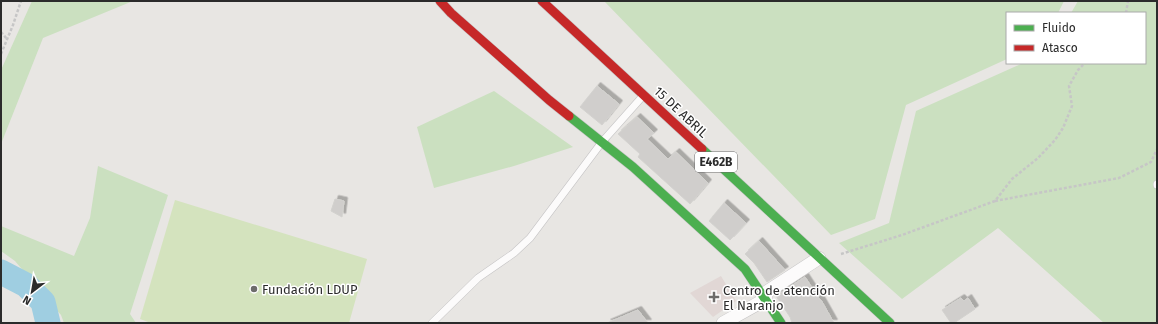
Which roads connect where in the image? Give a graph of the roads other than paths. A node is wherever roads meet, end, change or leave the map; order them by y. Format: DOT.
graph roads {
  1 [pos="440,1"];
  2 [pos="542,1"];
  3 [pos="644,95"];
  4 [pos="602,142"];
  5 [pos="819,258"];
  6 [pos="764,297"];
  7 [pos="432,322"];
  8 [pos="723,323"];
  9 [pos="781,323"];
  10 [pos="890,323"];
  1 -- 4 [label="main road"];
  2 -- 3 [label="main road, 15 DE ABRIL / E462B"];
  3 -- 4 [label="lane"];
  3 -- 5 [label="main road, 15 DE ABRIL / E462B"];
  4 -- 6 [label="main road"];
  4 -- 7 [label="lane"];
  5 -- 6 [label="street"];
  5 -- 10 [label="main road, 15 DE ABRIL / E462B"];
  6 -- 8 [label="street"];
  6 -- 9 [label="main road"];
}
